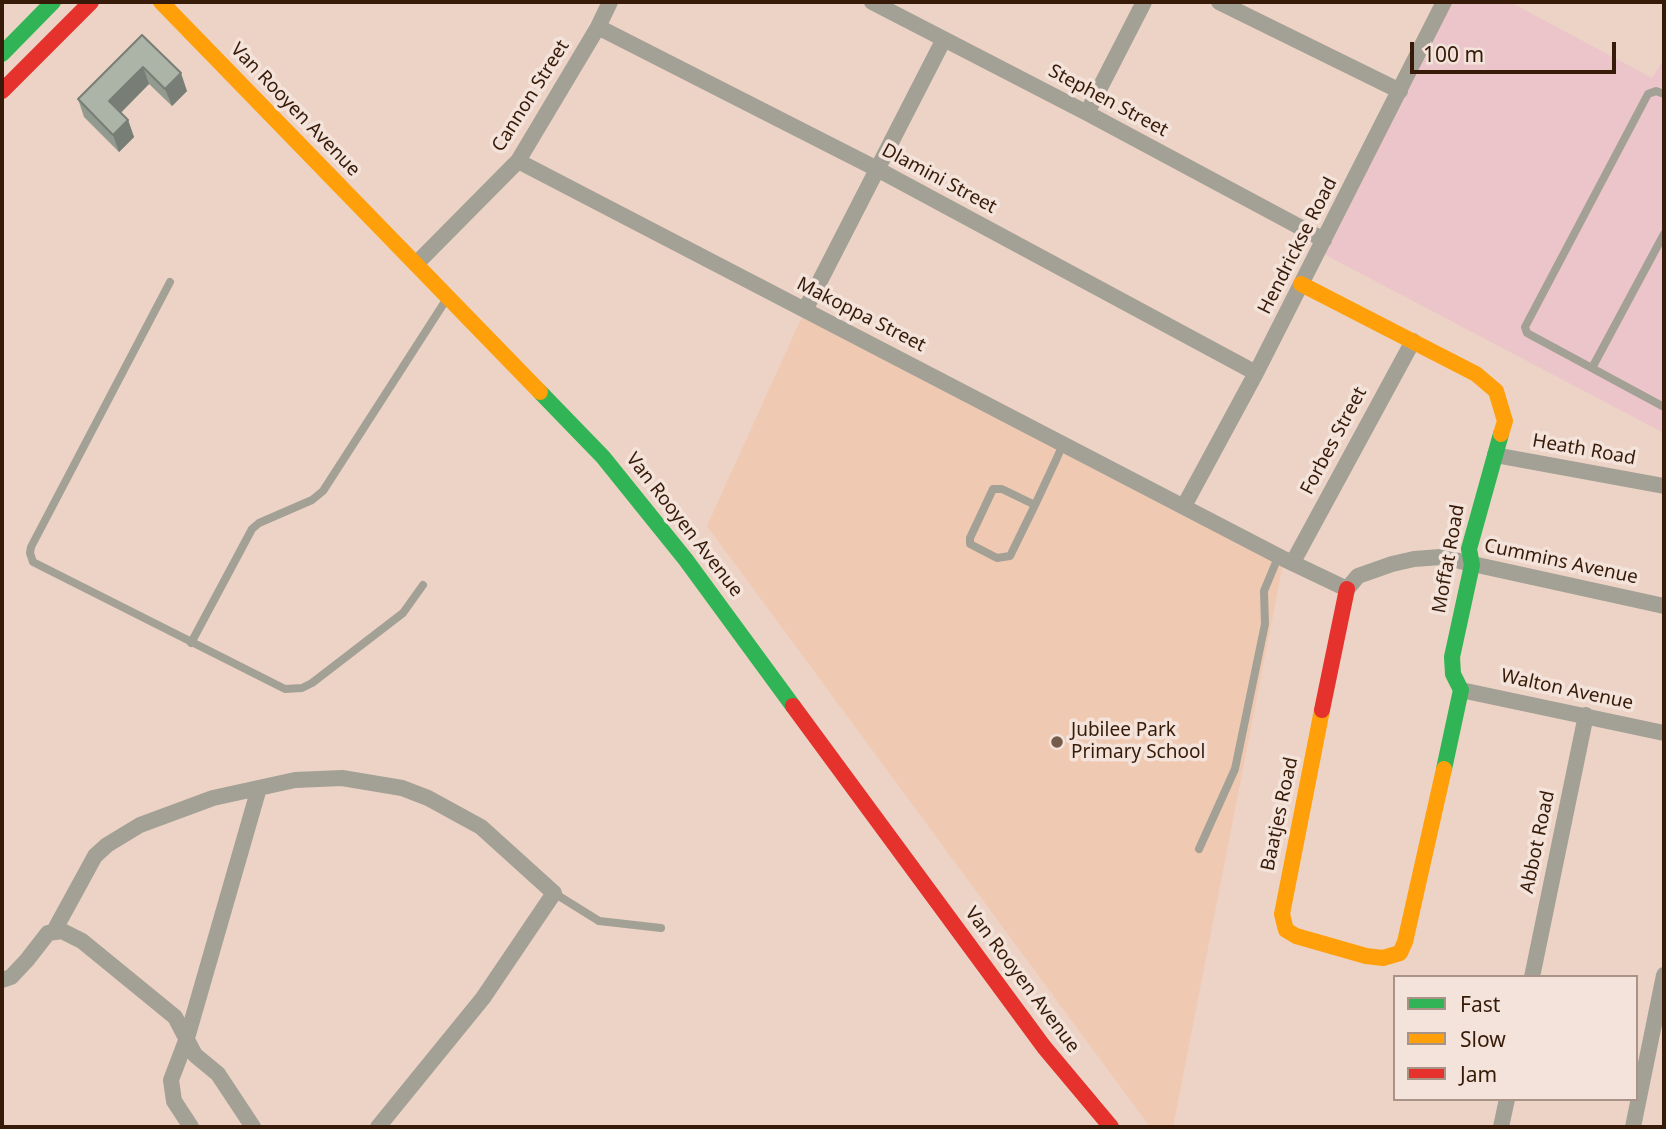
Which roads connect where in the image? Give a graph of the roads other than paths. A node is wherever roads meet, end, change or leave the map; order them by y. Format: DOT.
graph roads {
  1 [pos="51,2"];
  2 [pos="91,2"];
  3 [pos="161,2"];
  4 [pos="610,2"];
  5 [pos="872,2"];
  6 [pos="1144,2"];
  7 [pos="1219,2"];
  8 [pos="1444,2"];
  9 [pos="598,27"];
  10 [pos="944,39"];
  11 [pos="2,54"];
  12 [pos="1400,91"];
  13 [pos="2,92"];
  14 [pos="1664,94"];
  15 [pos="1087,113"];
  16 [pos="518,161"];
  17 [pos="877,170"];
  18 [pos="1664,234"];
  19 [pos="1324,240"];
  20 [pos="416,264"];
  21 [pos="170,282"];
  22 [pos="1301,284"];
  23 [pos="448,297"];
  24 [pos="805,310"];
  25 [pos="1413,341"];
  26 [pos="1592,368"];
  27 [pos="1256,373"];
  28 [pos="1664,407"];
  29 [pos="1063,444"];
  30 [pos="1495,455"];
  31 [pos="1664,486"];
  32 [pos="1035,505"];
  33 [pos="1184,506"];
  34 [pos="1286,559"];
  35 [pos="1472,565"];
  36 [pos="423,585"];
  37 [pos="1347,589"];
  38 [pos="1664,606"];
  39 [pos="191,643"];
  40 [pos="1461,690"];
  41 [pos="1586,715"];
  42 [pos="1664,733"];
  43 [pos="258,788"];
  44 [pos="1199,849"];
  45 [pos="554,893"];
  46 [pos="661,928"];
  47 [pos="54,931"];
  48 [pos="1400,953"];
  49 [pos="1532,975"];
  50 [pos="1664,975"];
  51 [pos="2,980"];
  52 [pos="187,1038"];
  53 [pos="1507,1101"];
  54 [pos="191,1127"];
  55 [pos="253,1127"];
  56 [pos="378,1127"];
  57 [pos="1111,1127"];
  58 [pos="1501,1127"];
  59 [pos="1633,1127"];
  1 -- 11 [label="street"];
  2 -- 13 [label="street"];
  3 -- 20 [label="street, Van Rooyen Avenue"];
  4 -- 9 [label="street, Cannon Street"];
  5 -- 10 [label="street, Stephen Street"];
  6 -- 15 [label="street"];
  7 -- 12 [label="street"];
  8 -- 12 [label="street, Hendrickse Road"];
  9 -- 16 [label="street, Cannon Street"];
  9 -- 17 [label="street, Dlamini Street"];
  10 -- 15 [label="street, Stephen Street"];
  10 -- 17 [label="street"];
  12 -- 19 [label="street, Hendrickse Road"];
  14 -- 26 [label="lane"];
  15 -- 19 [label="street, Stephen Street"];
  16 -- 20 [label="street, Cannon Street"];
  16 -- 24 [label="street, Makoppa Street"];
  17 -- 24 [label="street"];
  17 -- 27 [label="street, Dlamini Street"];
  18 -- 26 [label="lane"];
  19 -- 22 [label="street, Hendrickse Road"];
  20 -- 23 [label="street, Van Rooyen Avenue"];
  21 -- 39 [label="lane"];
  22 -- 25 [label="street, Moffat Road"];
  22 -- 27 [label="street, Hendrickse Road"];
  23 -- 39 [label="lane"];
  23 -- 57 [label="street, Van Rooyen Avenue"];
  24 -- 29 [label="street, Makoppa Street"];
  25 -- 30 [label="street, Moffat Road"];
  25 -- 34 [label="street, Forbes Street"];
  26 -- 28 [label="lane"];
  27 -- 33 [label="street, Hendrickse Road"];
  29 -- 32 [label="lane"];
  29 -- 33 [label="street, Makoppa Street"];
  30 -- 31 [label="street, Heath Road"];
  30 -- 35 [label="street, Moffat Road"];
  32 -- 32 [label="lane"];
  33 -- 34 [label="street"];
  34 -- 37 [label="street"];
  34 -- 44 [label="lane"];
  35 -- 37 [label="street, Cummins Avenue"];
  35 -- 38 [label="street, Cummins Avenue"];
  35 -- 40 [label="street, Moffat Road"];
  36 -- 39 [label="lane"];
  37 -- 48 [label="street, Baatjes Road"];
  40 -- 41 [label="street, Walton Avenue"];
  40 -- 48 [label="street, Moffat Road"];
  41 -- 42 [label="street, Walton Avenue"];
  41 -- 49 [label="street, Abbot Road"];
  43 -- 45 [label="street"];
  43 -- 47 [label="street"];
  43 -- 52 [label="street"];
  45 -- 46 [label="lane"];
  45 -- 56 [label="street"];
  47 -- 51 [label="street"];
  47 -- 52 [label="street"];
  50 -- 59 [label="street"];
  52 -- 54 [label="street"];
  52 -- 55 [label="street"];
  53 -- 58 [label="street"];
}
